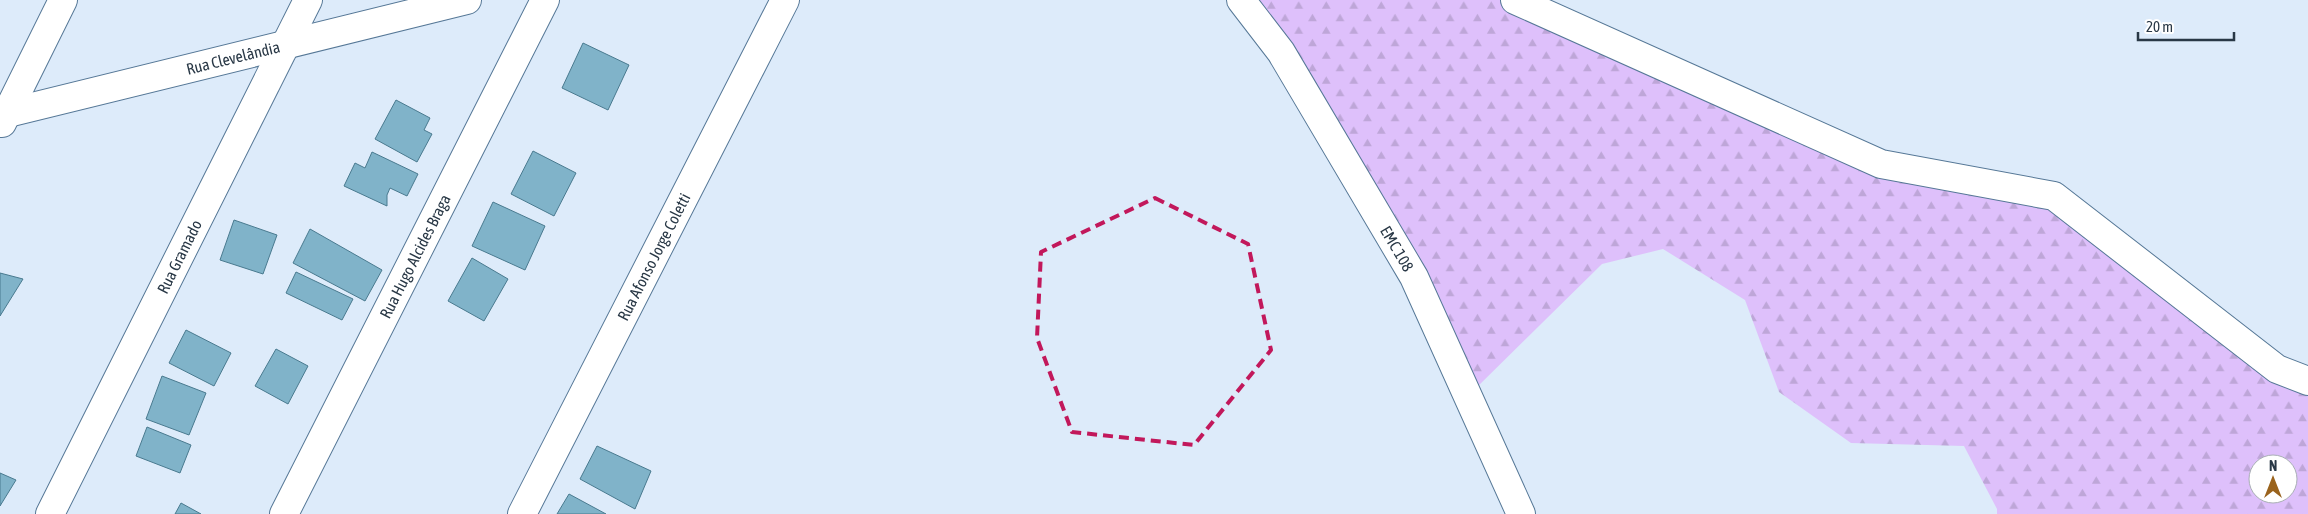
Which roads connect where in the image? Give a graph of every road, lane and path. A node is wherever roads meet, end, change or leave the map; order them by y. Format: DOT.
graph roads {
  1 [pos="63,0"];
  2 [pos="308,0"];
  3 [pos="466,0"];
  4 [pos="545,0"];
  5 [pos="784,0"];
  6 [pos="1241,0"];
  7 [pos="1515,0"];
  8 [pos="286,44"];
  9 [pos="2,118"];
  10 [pos="2308,381"];
  11 [pos="50,514"];
  12 [pos="284,514"];
  13 [pos="522,514"];
  14 [pos="1521,514"];
  1 -- 9 [label="street"];
  2 -- 8 [label="street, Rua Gramado"];
  3 -- 8 [label="street, Rua Clevelândia"];
  4 -- 12 [label="street, Rua Hugo Alcides Braga"];
  5 -- 13 [label="street, Rua Afonso Jorge Coletti"];
  6 -- 14 [label="street, EMC 108"];
  7 -- 10 [label="street"];
  8 -- 9 [label="street, Rua Clevelândia"];
  8 -- 11 [label="street, Rua Gramado"];
}
